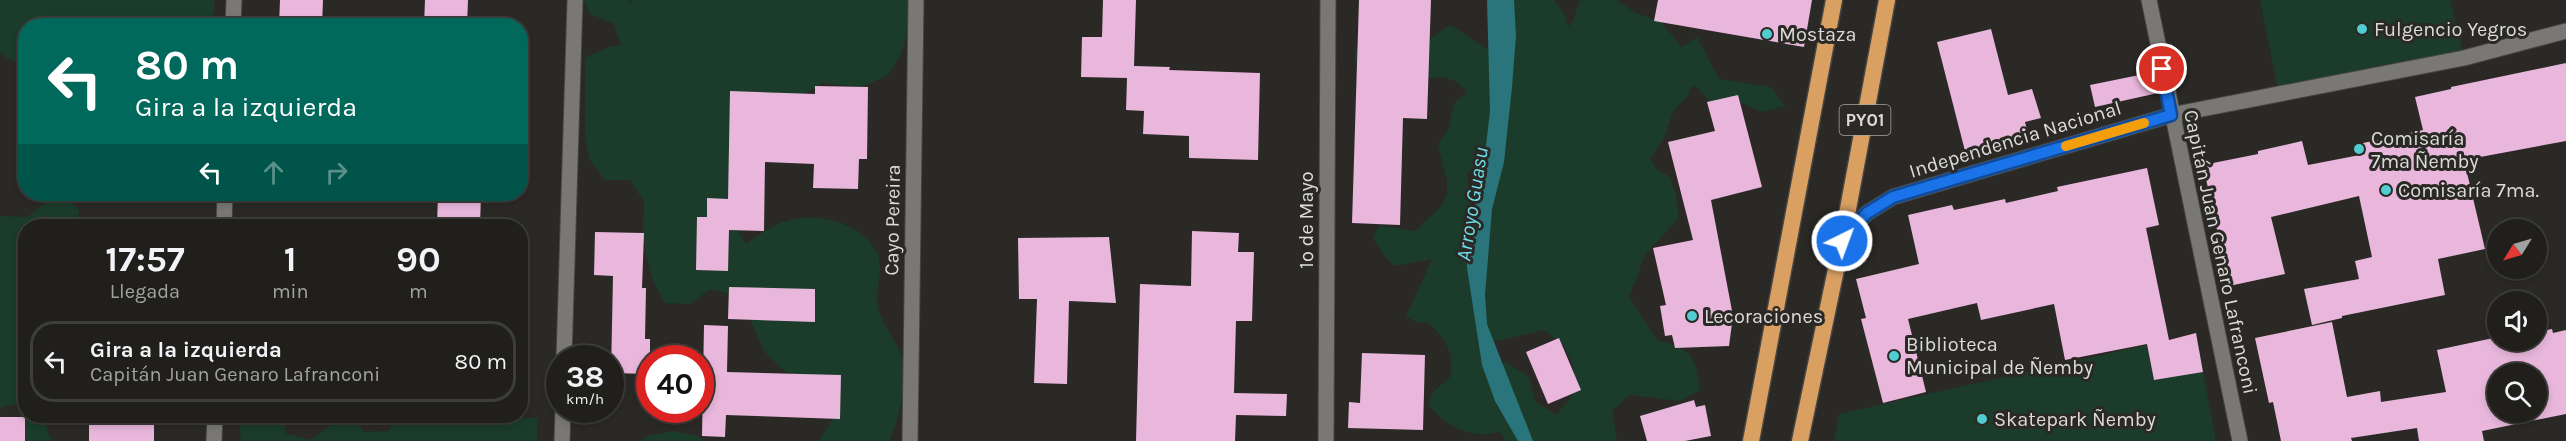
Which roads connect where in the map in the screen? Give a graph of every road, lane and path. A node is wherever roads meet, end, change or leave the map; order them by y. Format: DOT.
graph roads {
  1 [pos="234,0"];
  2 [pos="574,0"];
  3 [pos="916,0"];
  4 [pos="1328,0"];
  5 [pos="1834,0"];
  6 [pos="1887,0"];
  7 [pos="2148,0"];
  8 [pos="233,18"];
  9 [pos="2566,31"];
  10 [pos="2171,115"];
  11 [pos="225,201"];
  12 [pos="224,219"];
  13 [pos="1842,241"];
  14 [pos="564,345"];
  15 [pos="215,423"];
  16 [pos="563,423"];
  17 [pos="214,441"];
  18 [pos="562,441"];
  19 [pos="910,441"];
  20 [pos="1326,441"];
  21 [pos="1751,441"];
  22 [pos="1800,441"];
  23 [pos="2240,441"];
  1 -- 8 [label="street"];
  2 -- 14 [label="street"];
  3 -- 19 [label="street, Cayo Pereira"];
  4 -- 20 [label="street, 1º de Mayo"];
  5 -- 21 [label="highway, PY01"];
  6 -- 13 [label="highway, PY01"];
  7 -- 10 [label="street, Capitán Juan Genaro Lafranconi"];
  9 -- 10 [label="street, Independencia Nacional"];
  10 -- 13 [label="street, Independencia Nacional"];
  10 -- 23 [label="street, Capitán Juan Genaro Lafranconi"];
  11 -- 12 [label="street"];
  13 -- 22 [label="highway, PY01"];
  15 -- 17 [label="street"];
  16 -- 18 [label="street"];
}
